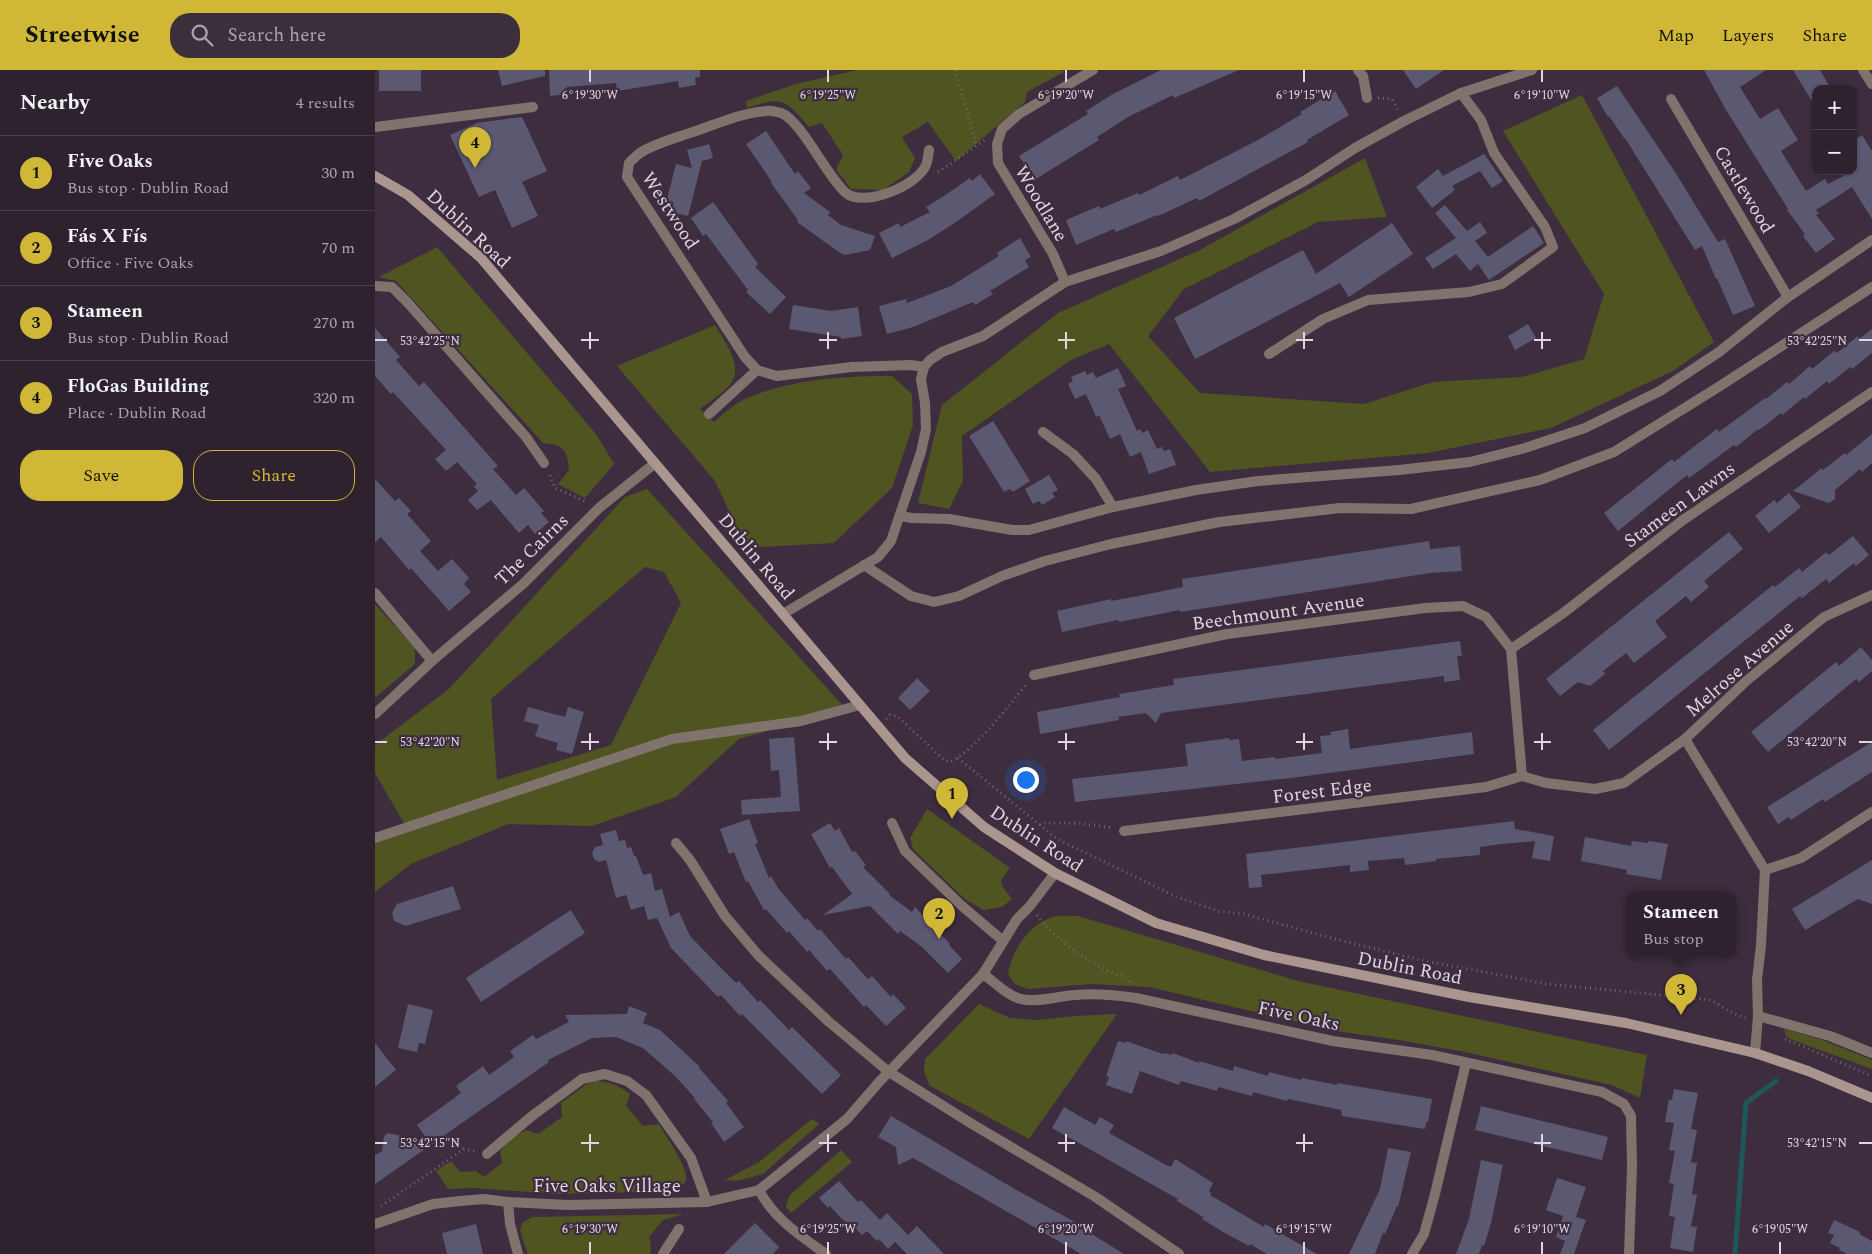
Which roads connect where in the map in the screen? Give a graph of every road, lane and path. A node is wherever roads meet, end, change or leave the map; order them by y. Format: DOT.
graph roads {
  1 [pos="955,70"];
  2 [pos="1093,70"];
  3 [pos="1358,70"];
  4 [pos="1532,70"];
  5 [pos="1863,70"];
  6 [pos="1872,84"];
  7 [pos="1461,93"];
  8 [pos="1367,98"];
  9 [pos="1671,99"];
  10 [pos="533,107"];
  11 [pos="1404,121"];
  12 [pos="375,127"];
  13 [pos="1002,129"];
  14 [pos="977,146"];
  15 [pos="929,150"];
  16 [pos="927,166"];
  17 [pos="375,176"];
  18 [pos="1872,240"];
  19 [pos="1065,282"];
  20 [pos="375,286"];
  21 [pos="1872,287"];
  22 [pos="1788,297"];
  23 [pos="1269,354"];
  24 [pos="924,367"];
  25 [pos="757,370"];
  26 [pos="1872,392"];
  27 [pos="709,414"];
  28 [pos="1043,432"];
  29 [pos="544,463"];
  30 [pos="655,464"];
  31 [pos="1113,507"];
  32 [pos="599,508"];
  33 [pos="901,516"];
  34 [pos="864,565"];
  35 [pos="375,593"];
  36 [pos="1872,595"];
  37 [pos="783,614"];
  38 [pos="1511,649"];
  39 [pos="433,661"];
  40 [pos="1035,675"];
  41 [pos="860,705"];
  42 [pos="375,714"];
  43 [pos="879,726"];
  44 [pos="1685,739"];
  45 [pos="958,758"];
  46 [pos="1522,776"];
  47 [pos="1872,812"];
  48 [pos="892,824"];
  49 [pos="1040,825"];
  50 [pos="1124,831"];
  51 [pos="375,838"];
  52 [pos="675,843"];
  53 [pos="1765,870"];
  54 [pos="1055,873"];
  55 [pos="1030,906"];
  56 [pos="1002,940"];
  57 [pos="983,974"];
  58 [pos="1136,998"];
  59 [pos="1758,1019"];
  60 [pos="1784,1039"];
  61 [pos="1755,1053"];
  62 [pos="1872,1053"];
  63 [pos="1466,1063"];
  64 [pos="889,1072"];
  65 [pos="1872,1076"];
  66 [pos="1872,1098"];
  67 [pos="487,1154"];
  68 [pos="759,1190"];
  69 [pos="508,1202"];
  70 [pos="707,1202"];
  71 [pos="378,1212"];
  72 [pos="375,1224"];
  73 [pos="679,1229"];
  74 [pos="518,1254"];
  75 [pos="663,1254"];
  76 [pos="826,1254"];
  77 [pos="1179,1254"];
  78 [pos="1412,1254"];
  79 [pos="1629,1254"];
  1 -- 14 [label="path"];
  2 -- 13 [label="street"];
  3 -- 8 [label="street"];
  4 -- 7 [label="street"];
  5 -- 6 [label="street"];
  7 -- 11 [label="street"];
  7 -- 23 [label="street"];
  8 -- 11 [label="path"];
  9 -- 22 [label="street, Castlewood"];
  10 -- 12 [label="street"];
  11 -- 19 [label="street"];
  13 -- 14 [label="path"];
  13 -- 19 [label="street, Woodlane"];
  14 -- 16 [label="path"];
  15 -- 16 [label="street"];
  16 -- 25 [label="street, Westwood"];
  17 -- 30 [label="main road, Dublin Road"];
  18 -- 22 [label="street"];
  19 -- 24 [label="street"];
  20 -- 29 [label="street"];
  21 -- 34 [label="street"];
  22 -- 31 [label="street"];
  24 -- 25 [label="street"];
  24 -- 33 [label="street"];
  25 -- 27 [label="street"];
  26 -- 38 [label="street, Stameen Lawns"];
  28 -- 31 [label="street"];
  29 -- 32 [label="path"];
  30 -- 32 [label="street, The Cairns"];
  30 -- 37 [label="main road, Dublin Road"];
  31 -- 33 [label="street"];
  32 -- 39 [label="street, The Cairns"];
  33 -- 34 [label="street"];
  34 -- 37 [label="street"];
  35 -- 39 [label="street"];
  36 -- 44 [label="street, Melrose Avenue"];
  37 -- 41 [label="main road, Dublin Road"];
  38 -- 40 [label="street, Beechmount Avenue"];
  38 -- 46 [label="street"];
  39 -- 42 [label="street, The Cairns"];
  40 -- 45 [label="path"];
  41 -- 43 [label="main road, Dublin Road"];
  41 -- 51 [label="street"];
  43 -- 45 [label="path"];
  43 -- 54 [label="main road, Dublin Road"];
  44 -- 46 [label="street"];
  44 -- 53 [label="street, Melrose Avenue"];
  45 -- 49 [label="path"];
  46 -- 50 [label="street, Forest Edge"];
  47 -- 53 [label="street"];
  48 -- 56 [label="street"];
  49 -- 50 [label="path"];
  49 -- 59 [label="path"];
  52 -- 64 [label="street"];
  53 -- 59 [label="street"];
  54 -- 55 [label="street"];
  54 -- 61 [label="main road, Dublin Road"];
  55 -- 56 [label="street"];
  55 -- 58 [label="path"];
  56 -- 57 [label="street"];
  57 -- 58 [label="street, Five Oaks"];
  57 -- 64 [label="street"];
  58 -- 63 [label="street, Five Oaks"];
  59 -- 61 [label="street"];
  59 -- 62 [label="street"];
  60 -- 65 [label="path"];
  61 -- 66 [label="main road, Dublin Road"];
  63 -- 78 [label="street"];
  63 -- 79 [label="street, Five Oaks"];
  64 -- 68 [label="street"];
  64 -- 77 [label="street"];
  67 -- 70 [label="street, Five Oaks Village"];
  67 -- 71 [label="path"];
  68 -- 70 [label="street, Five Oaks Village"];
  68 -- 76 [label="street"];
  69 -- 70 [label="street, Five Oaks Village"];
  69 -- 72 [label="street, Five Oaks Village"];
  69 -- 74 [label="street, Five Oaks Village"];
  73 -- 75 [label="street"];
}
